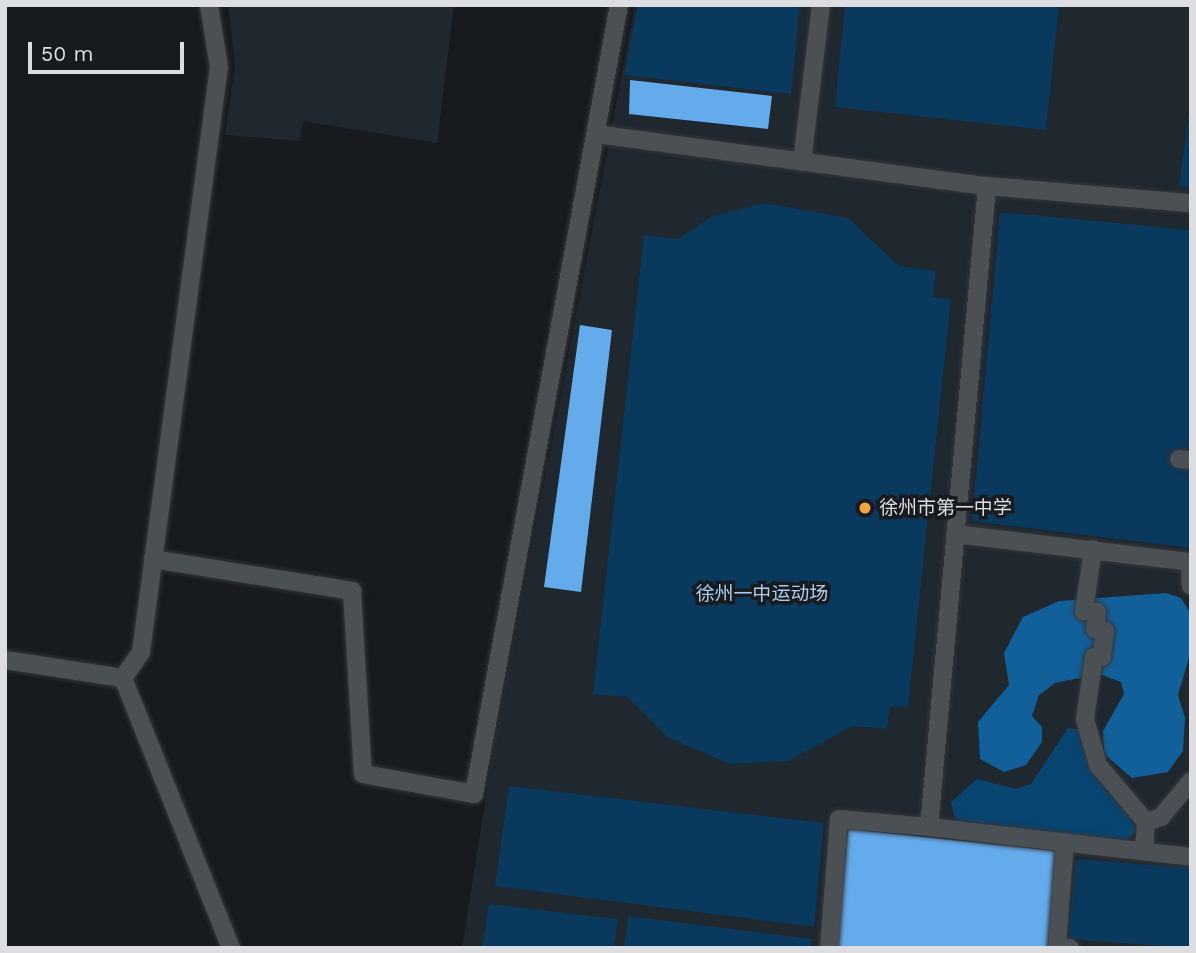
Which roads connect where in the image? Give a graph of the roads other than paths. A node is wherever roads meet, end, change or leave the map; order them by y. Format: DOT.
graph roads {
  1 [pos="209,5"];
  2 [pos="620,5"];
  3 [pos="821,5"];
  4 [pos="596,134"];
  5 [pos="802,162"];
  6 [pos="987,186"];
  7 [pos="1191,203"];
  8 [pos="955,534"];
  9 [pos="1093,549"];
  10 [pos="153,559"];
  11 [pos="1190,562"];
  12 [pos="1191,586"];
  13 [pos="5,660"];
  14 [pos="123,678"];
  15 [pos="1191,781"];
  16 [pos="1146,822"];
  17 [pos="929,827"];
  18 [pos="1065,842"];
  19 [pos="1144,850"];
  20 [pos="1191,857"];
  21 [pos="231,948"];
  22 [pos="829,948"];
  23 [pos="1070,948"];
  1 -- 10 [label="street"];
  2 -- 4 [label="street"];
  3 -- 5 [label="street"];
  4 -- 5 [label="street"];
  4 -- 10 [label="street"];
  5 -- 6 [label="street"];
  6 -- 7 [label="street"];
  6 -- 8 [label="street"];
  8 -- 9 [label="street"];
  8 -- 17 [label="street"];
  9 -- 11 [label="street"];
  9 -- 16 [label="street"];
  10 -- 14 [label="street"];
  11 -- 12 [label="street"];
  13 -- 14 [label="street"];
  14 -- 21 [label="street"];
  15 -- 16 [label="street"];
  16 -- 19 [label="street"];
  17 -- 18 [label="street"];
  17 -- 22 [label="street"];
  18 -- 19 [label="street"];
  18 -- 23 [label="street"];
  19 -- 20 [label="street"];
}
